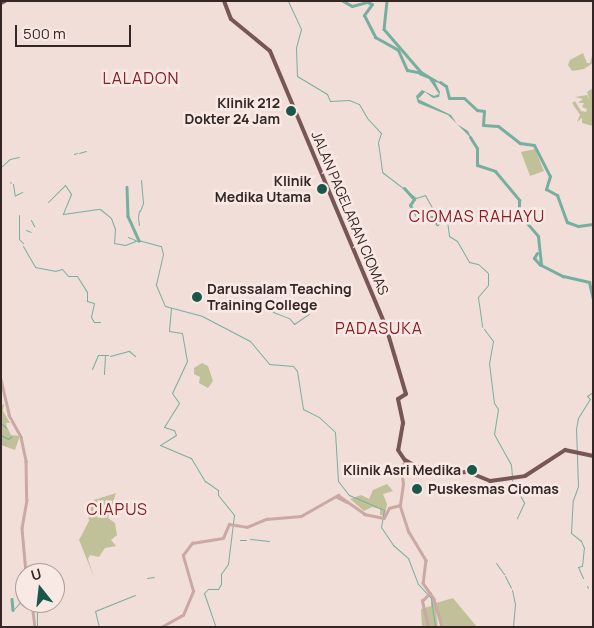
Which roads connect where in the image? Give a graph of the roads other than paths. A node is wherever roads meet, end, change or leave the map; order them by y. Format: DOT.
graph roads {
  1 [pos="4,1"];
  2 [pos="224,1"];
  3 [pos="1,3"];
  4 [pos="1,379"];
  5 [pos="593,456"];
  6 [pos="405,462"];
  7 [pos="400,505"];
  8 [pos="25,563"];
  9 [pos="430,593"];
  10 [pos="33,613"];
  11 [pos="35,627"];
  12 [pos="161,627"];
  13 [pos="428,627"];
  14 [pos="442,627"];
  1 -- 3 [label="main road"];
  2 -- 6 [label="main road, JALAN PAGELARAN CIOMAS"];
  4 -- 8 [label="street"];
  5 -- 6 [label="main road"];
  6 -- 7 [label="street"];
  7 -- 9 [label="street"];
  7 -- 12 [label="street"];
  9 -- 13 [label="street"];
  9 -- 14 [label="street"];
  10 -- 11 [label="street"];
}
